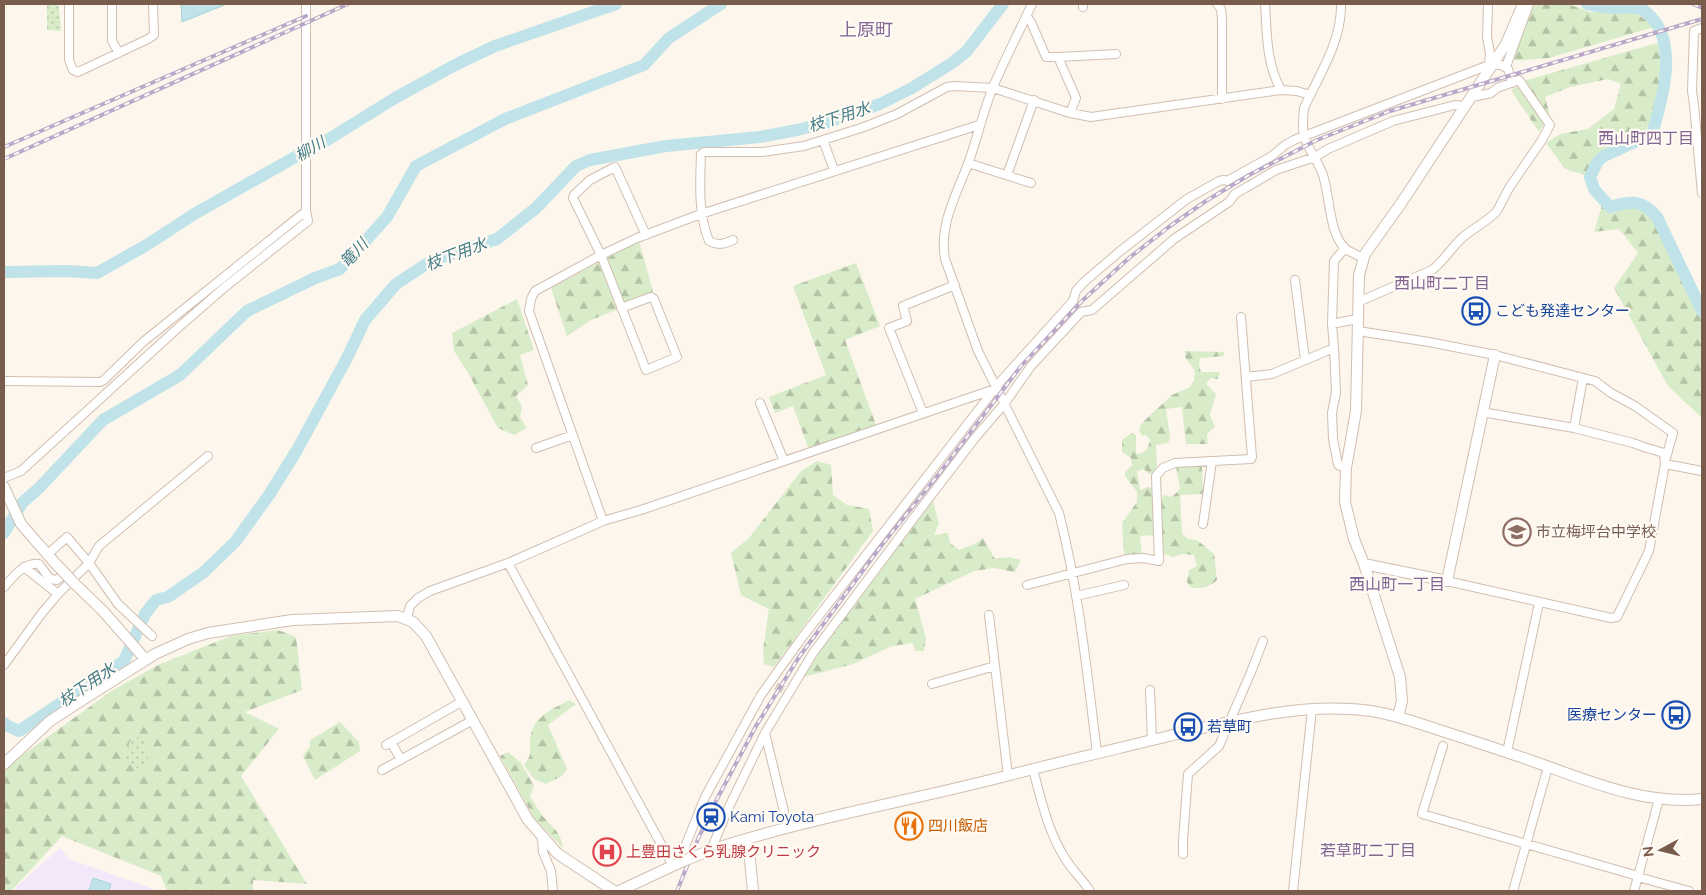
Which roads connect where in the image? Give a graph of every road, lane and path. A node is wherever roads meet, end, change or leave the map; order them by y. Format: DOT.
graph roads {
  1 [pos="69,4"];
  2 [pos="112,4"];
  3 [pos="153,4"];
  4 [pos="306,4"];
  5 [pos="1032,4"];
  6 [pos="1218,4"];
  7 [pos="1265,4"];
  8 [pos="1341,4"];
  9 [pos="1488,4"];
  10 [pos="1523,4"];
  11 [pos="1529,4"];
  12 [pos="1026,16"];
  13 [pos="1702,28"];
  14 [pos="119,53"];
  15 [pos="1116,54"];
  16 [pos="1058,57"];
  17 [pos="1490,65"];
  18 [pos="1503,66"];
  19 [pos="1512,83"];
  20 [pos="993,88"];
  21 [pos="1281,90"];
  22 [pos="1310,94"];
  23 [pos="1472,97"];
  24 [pos="1222,99"];
  25 [pos="1034,100"];
  26 [pos="1698,104"];
  27 [pos="1465,106"];
  28 [pos="1070,113"];
  29 [pos="979,125"];
  30 [pos="1304,136"];
  31 [pos="823,140"];
  32 [pos="1315,157"];
  33 [pos="968,163"];
  34 [pos="834,170"];
  35 [pos="1007,175"];
  36 [pos="1031,183"];
  37 [pos="1702,193"];
  38 [pos="306,211"];
  39 [pos="701,214"];
  40 [pos="646,234"];
  41 [pos="733,240"];
  42 [pos="1345,249"];
  43 [pos="601,255"];
  44 [pos="1364,258"];
  45 [pos="1295,280"];
  46 [pos="955,285"];
  47 [pos="1358,302"];
  48 [pos="621,308"];
  49 [pos="1241,318"];
  50 [pos="1357,319"];
  51 [pos="1332,324"];
  52 [pos="1358,331"];
  53 [pos="1334,348"];
  54 [pos="1495,355"];
  55 [pos="1305,360"];
  56 [pos="1246,377"];
  57 [pos="1583,378"];
  58 [pos="4,381"];
  59 [pos="996,388"];
  60 [pos="760,403"];
  61 [pos="1005,403"];
  62 [pos="1482,412"];
  63 [pos="923,413"];
  64 [pos="1574,428"];
  65 [pos="573,435"];
  66 [pos="536,448"];
  67 [pos="208,456"];
  68 [pos="784,461"];
  69 [pos="1212,461"];
  70 [pos="1665,462"];
  71 [pos="1346,468"];
  72 [pos="1702,472"];
  73 [pos="4,478"];
  74 [pos="4,487"];
  75 [pos="603,522"];
  76 [pos="1203,524"];
  77 [pos="48,554"];
  78 [pos="88,563"];
  79 [pos="508,563"];
  80 [pos="1364,564"];
  81 [pos="24,567"];
  82 [pos="65,573"];
  83 [pos="1072,574"];
  84 [pos="1447,581"];
  85 [pos="1027,585"];
  86 [pos="1124,585"];
  87 [pos="4,587"];
  88 [pos="58,594"];
  89 [pos="1076,596"];
  90 [pos="1539,603"];
  91 [pos="989,615"];
  92 [pos="407,618"];
  93 [pos="152,636"];
  94 [pos="1263,640"];
  95 [pos="146,660"];
  96 [pos="4,665"];
  97 [pos="995,666"];
  98 [pos="932,684"];
  99 [pos="1150,690"];
  100 [pos="463,702"];
  101 [pos="1312,709"];
  102 [pos="1398,717"];
  103 [pos="473,720"];
  104 [pos="1229,722"];
  105 [pos="764,733"];
  106 [pos="1152,740"];
  107 [pos="1443,746"];
  108 [pos="1508,752"];
  109 [pos="1097,753"];
  110 [pos="401,760"];
  111 [pos="4,764"];
  112 [pos="1548,767"];
  113 [pos="1032,769"];
  114 [pos="382,770"];
  115 [pos="1008,776"];
  116 [pos="1659,799"];
  117 [pos="1702,799"];
  118 [pos="788,828"];
  119 [pos="542,837"];
  120 [pos="748,839"];
  121 [pos="1526,844"];
  122 [pos="711,850"];
  123 [pos="1184,854"];
  124 [pos="678,864"];
  125 [pos="1638,876"];
  126 [pos="553,891"];
  127 [pos="614,891"];
  128 [pos="619,891"];
  129 [pos="753,891"];
  130 [pos="1090,891"];
  131 [pos="1294,891"];
  132 [pos="1513,891"];
  133 [pos="1634,891"];
  134 [pos="1688,891"];
  1 -- 14 [label="street"];
  2 -- 14 [label="street"];
  3 -- 14 [label="street"];
  4 -- 38 [label="street"];
  5 -- 12 [label="street"];
  6 -- 24 [label="street"];
  7 -- 21 [label="street"];
  8 -- 22 [label="street"];
  9 -- 17 [label="street"];
  10 -- 17 [label="street"];
  11 -- 18 [label="street"];
  12 -- 16 [label="street"];
  12 -- 20 [label="street"];
  13 -- 26 [label="street"];
  15 -- 16 [label="street"];
  16 -- 28 [label="street"];
  17 -- 18 [label="street"];
  17 -- 23 [label="street"];
  17 -- 30 [label="street"];
  18 -- 19 [label="street"];
  19 -- 23 [label="street"];
  19 -- 47 [label="street"];
  20 -- 25 [label="street"];
  20 -- 29 [label="street"];
  20 -- 31 [label="street"];
  21 -- 22 [label="street"];
  21 -- 24 [label="street"];
  22 -- 30 [label="street"];
  23 -- 27 [label="street"];
  24 -- 28 [label="street"];
  25 -- 28 [label="street"];
  25 -- 35 [label="street"];
  26 -- 37 [label="street"];
  27 -- 32 [label="street"];
  27 -- 44 [label="street"];
  29 -- 33 [label="street"];
  29 -- 34 [label="street"];
  30 -- 32 [label="street"];
  30 -- 59 [label="street"];
  31 -- 34 [label="street"];
  31 -- 39 [label="street"];
  32 -- 42 [label="street"];
  32 -- 61 [label="street"];
  33 -- 35 [label="street"];
  33 -- 46 [label="street"];
  34 -- 39 [label="street"];
  35 -- 36 [label="street"];
  38 -- 58 [label="street"];
  38 -- 73 [label="street"];
  39 -- 40 [label="street"];
  39 -- 41 [label="street"];
  40 -- 43 [label="street"];
  40 -- 43 [label="street"];
  42 -- 44 [label="street"];
  42 -- 51 [label="street"];
  43 -- 48 [label="street"];
  43 -- 65 [label="street"];
  44 -- 47 [label="street"];
  45 -- 55 [label="street"];
  46 -- 59 [label="street"];
  46 -- 63 [label="street"];
  47 -- 50 [label="street"];
  48 -- 48 [label="street"];
  49 -- 56 [label="street"];
  50 -- 51 [label="street"];
  50 -- 52 [label="street"];
  51 -- 53 [label="street"];
  52 -- 54 [label="street"];
  52 -- 71 [label="street"];
  53 -- 55 [label="street"];
  53 -- 71 [label="street"];
  54 -- 57 [label="street"];
  54 -- 62 [label="street"];
  55 -- 56 [label="street"];
  56 -- 69 [label="street"];
  57 -- 64 [label="street"];
  57 -- 70 [label="street"];
  59 -- 61 [label="street"];
  59 -- 63 [label="street"];
  59 -- 124 [label="street"];
  60 -- 68 [label="street"];
  61 -- 83 [label="street"];
  61 -- 105 [label="street"];
  62 -- 64 [label="street"];
  62 -- 84 [label="street"];
  63 -- 68 [label="street"];
  64 -- 70 [label="street"];
  65 -- 66 [label="street"];
  65 -- 75 [label="street"];
  67 -- 78 [label="street"];
  68 -- 75 [label="street"];
  69 -- 76 [label="street"];
  69 -- 83 [label="street"];
  70 -- 72 [label="street"];
  70 -- 90 [label="street"];
  71 -- 80 [label="street"];
  74 -- 77 [label="street"];
  75 -- 79 [label="street"];
  77 -- 78 [label="street"];
  77 -- 82 [label="street, bridge"];
  78 -- 88 [label="street"];
  78 -- 93 [label="street"];
  79 -- 92 [label="street"];
  79 -- 124 [label="street"];
  80 -- 84 [label="street"];
  80 -- 102 [label="street"];
  81 -- 82 [label="street"];
  81 -- 87 [label="street"];
  81 -- 88 [label="street"];
  82 -- 95 [label="street, bridge"];
  83 -- 85 [label="street"];
  83 -- 89 [label="street"];
  84 -- 90 [label="street"];
  86 -- 89 [label="street"];
  88 -- 96 [label="street"];
  89 -- 109 [label="street"];
  90 -- 108 [label="street"];
  91 -- 97 [label="street"];
  92 -- 95 [label="street"];
  92 -- 100 [label="street"];
  94 -- 104 [label="street"];
  95 -- 111 [label="street"];
  97 -- 98 [label="street"];
  97 -- 115 [label="street"];
  99 -- 106 [label="street"];
  100 -- 103 [label="street"];
  100 -- 110 [label="street"];
  101 -- 102 [label="street"];
  101 -- 104 [label="street"];
  101 -- 131 [label="street"];
  102 -- 108 [label="street"];
  103 -- 110 [label="street"];
  103 -- 119 [label="street"];
  104 -- 106 [label="street"];
  104 -- 123 [label="street"];
  105 -- 118 [label="street"];
  105 -- 122 [label="street"];
  106 -- 109 [label="street"];
  107 -- 121 [label="street"];
  108 -- 112 [label="street"];
  109 -- 113 [label="street"];
  110 -- 114 [label="street"];
  112 -- 116 [label="street"];
  112 -- 121 [label="street"];
  113 -- 115 [label="street"];
  113 -- 130 [label="street"];
  115 -- 118 [label="street"];
  116 -- 117 [label="street"];
  116 -- 125 [label="street"];
  118 -- 120 [label="street"];
  119 -- 126 [label="street"];
  119 -- 127 [label="street"];
  120 -- 122 [label="street"];
  120 -- 129 [label="street"];
  121 -- 125 [label="street"];
  121 -- 132 [label="street"];
  122 -- 124 [label="street, bridge"];
  124 -- 128 [label="street"];
  125 -- 133 [label="street"];
  125 -- 134 [label="street"];
}
